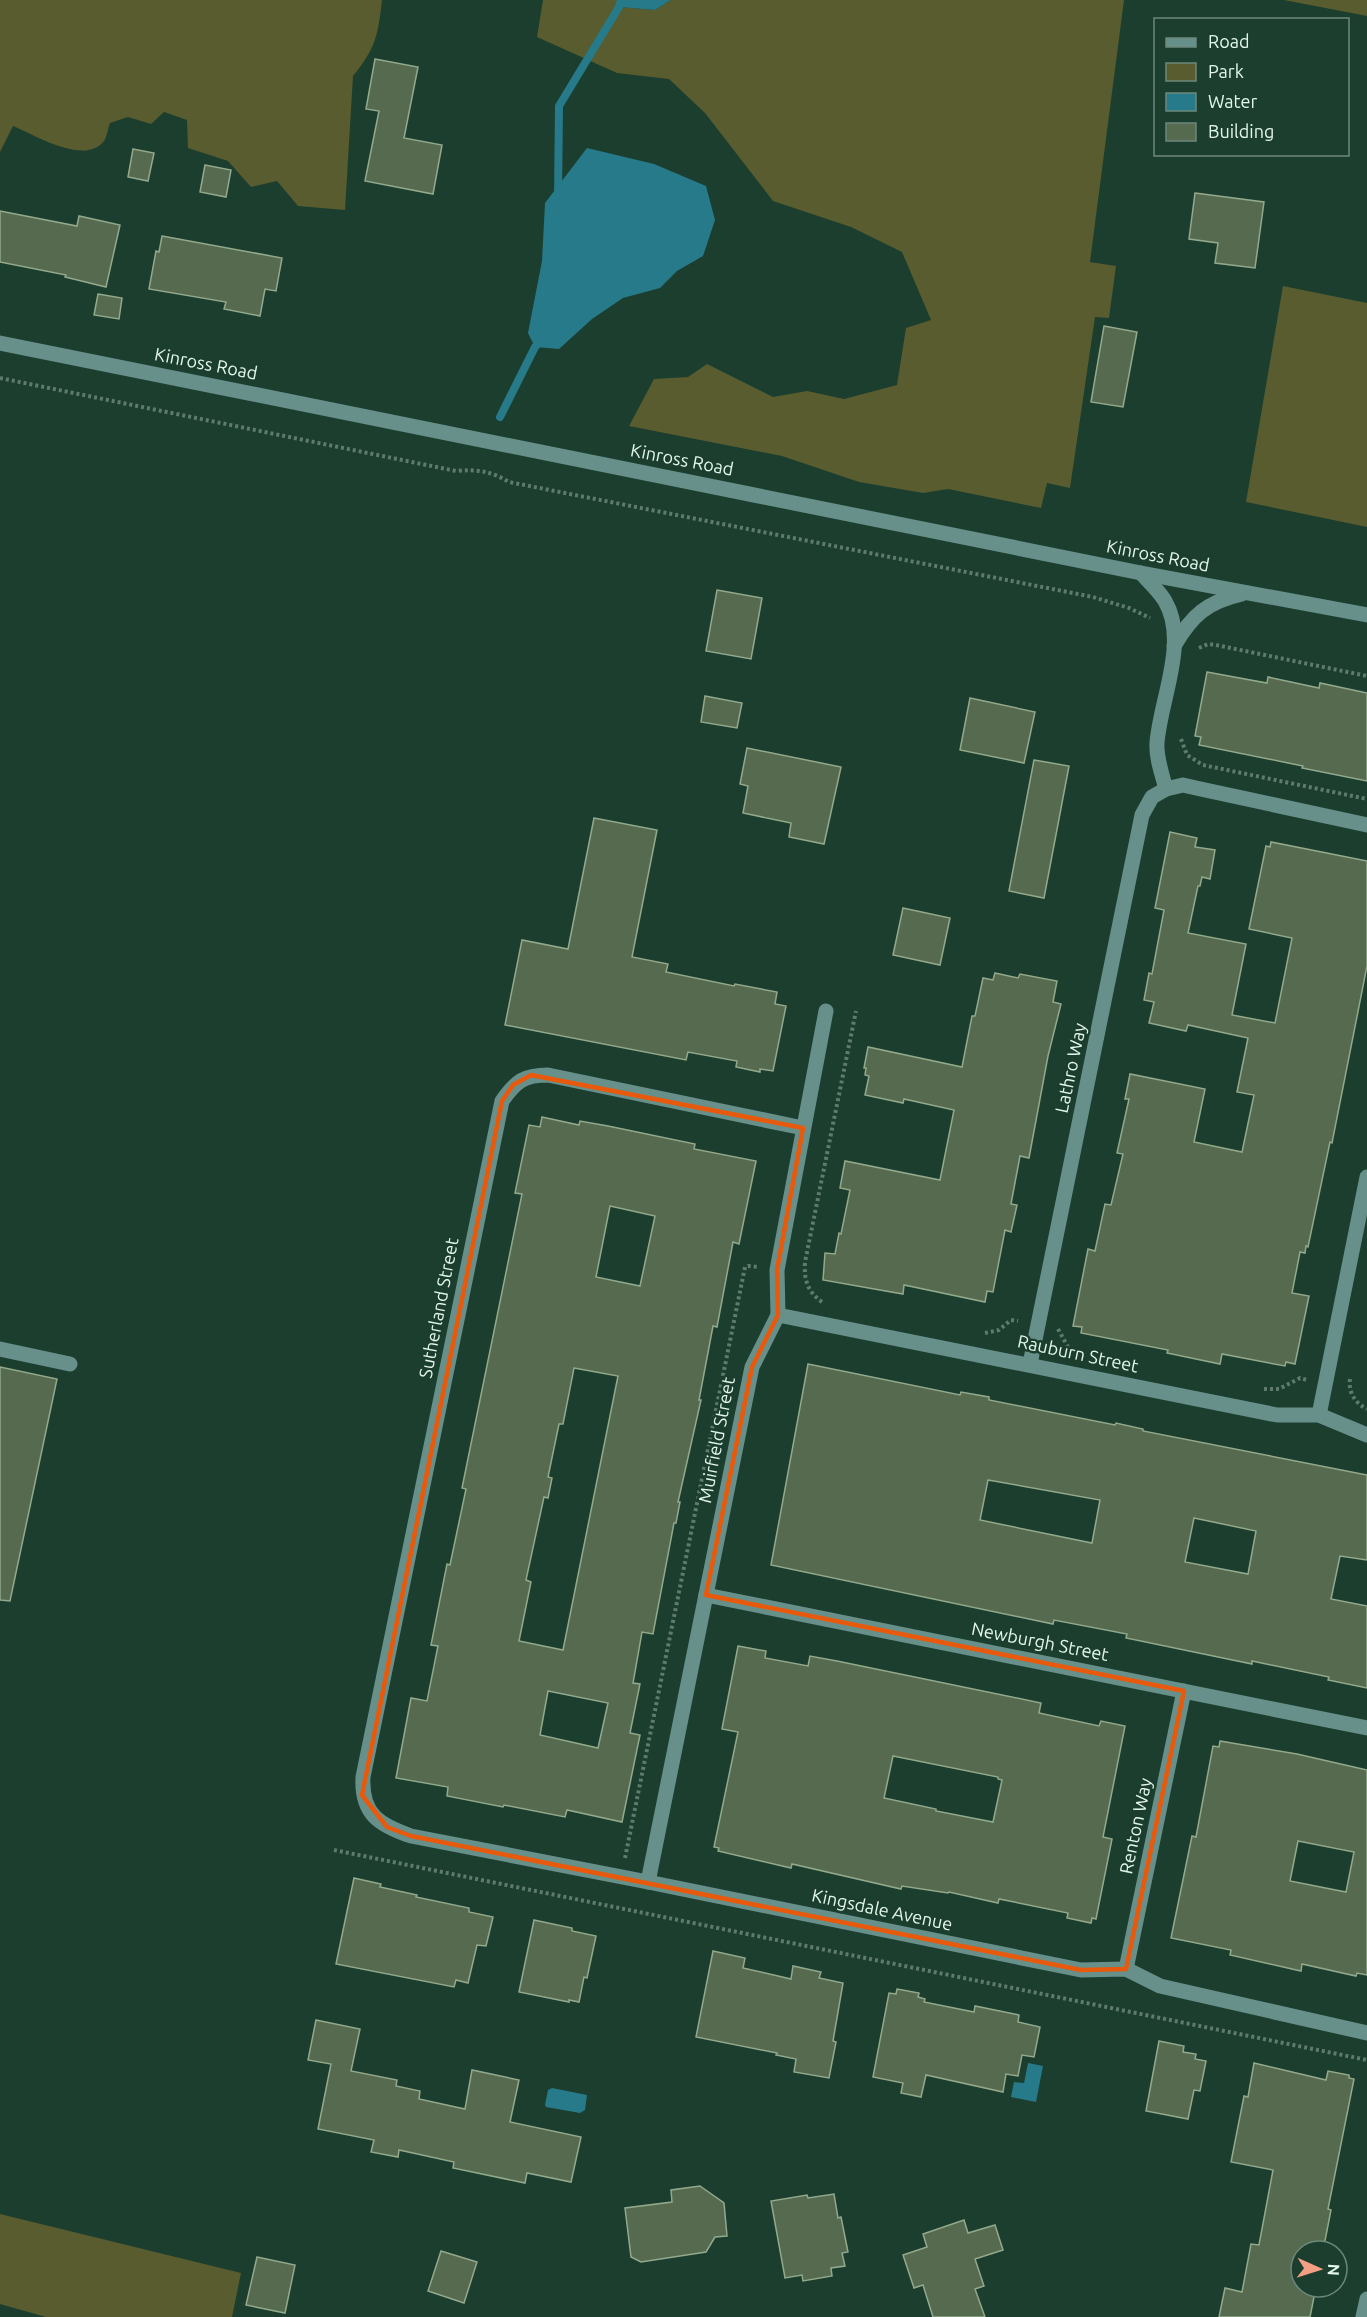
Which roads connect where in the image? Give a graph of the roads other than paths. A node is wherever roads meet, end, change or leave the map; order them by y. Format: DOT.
graph roads {
  1 [pos="0,343"];
  2 [pos="1141,573"];
  3 [pos="1248,592"];
  4 [pos="1364,616"];
  5 [pos="1174,646"];
  6 [pos="1166,789"];
  7 [pos="1367,825"];
  8 [pos="826,1011"];
  9 [pos="803,1128"];
  10 [pos="1367,1177"];
  11 [pos="778,1315"];
  12 [pos="0,1349"];
  13 [pos="70,1364"];
  14 [pos="1030,1364"];
  15 [pos="1319,1415"];
  16 [pos="1367,1435"];
  17 [pos="706,1595"];
  18 [pos="1184,1691"];
  19 [pos="1367,1728"];
  20 [pos="387,1827"];
  21 [pos="648,1882"];
  22 [pos="1126,1969"];
  23 [pos="1367,2033"];
  24 [pos="1367,2299"];
  25 [pos="1363,2317"];
  1 -- 2 [label="street, Kinross Road"];
  2 -- 3 [label="street, Kinross Road"];
  2 -- 5 [label="street"];
  3 -- 4 [label="street, Kinross Road"];
  3 -- 5 [label="street"];
  5 -- 6 [label="street"];
  6 -- 7 [label="street"];
  6 -- 14 [label="street, Lathro Way"];
  8 -- 9 [label="street, Muirfield Street"];
  9 -- 11 [label="street, Muirfield Street"];
  9 -- 20 [label="street, Sutherland Street"];
  10 -- 15 [label="street"];
  11 -- 14 [label="street, Rauburn Street"];
  11 -- 17 [label="street, Muirfield Street"];
  12 -- 13 [label="street"];
  14 -- 15 [label="street, Rauburn Street"];
  15 -- 16 [label="street, Rauburn Street"];
  17 -- 18 [label="street, Newburgh Street"];
  17 -- 21 [label="street, Muirfield Street"];
  18 -- 19 [label="street, Newburgh Street"];
  18 -- 22 [label="street, Renton Way"];
  20 -- 21 [label="street, Kingsdale Avenue"];
  21 -- 22 [label="street, Kingsdale Avenue"];
  22 -- 23 [label="street, Kingsdale Avenue"];
  24 -- 25 [label="street"];
}
